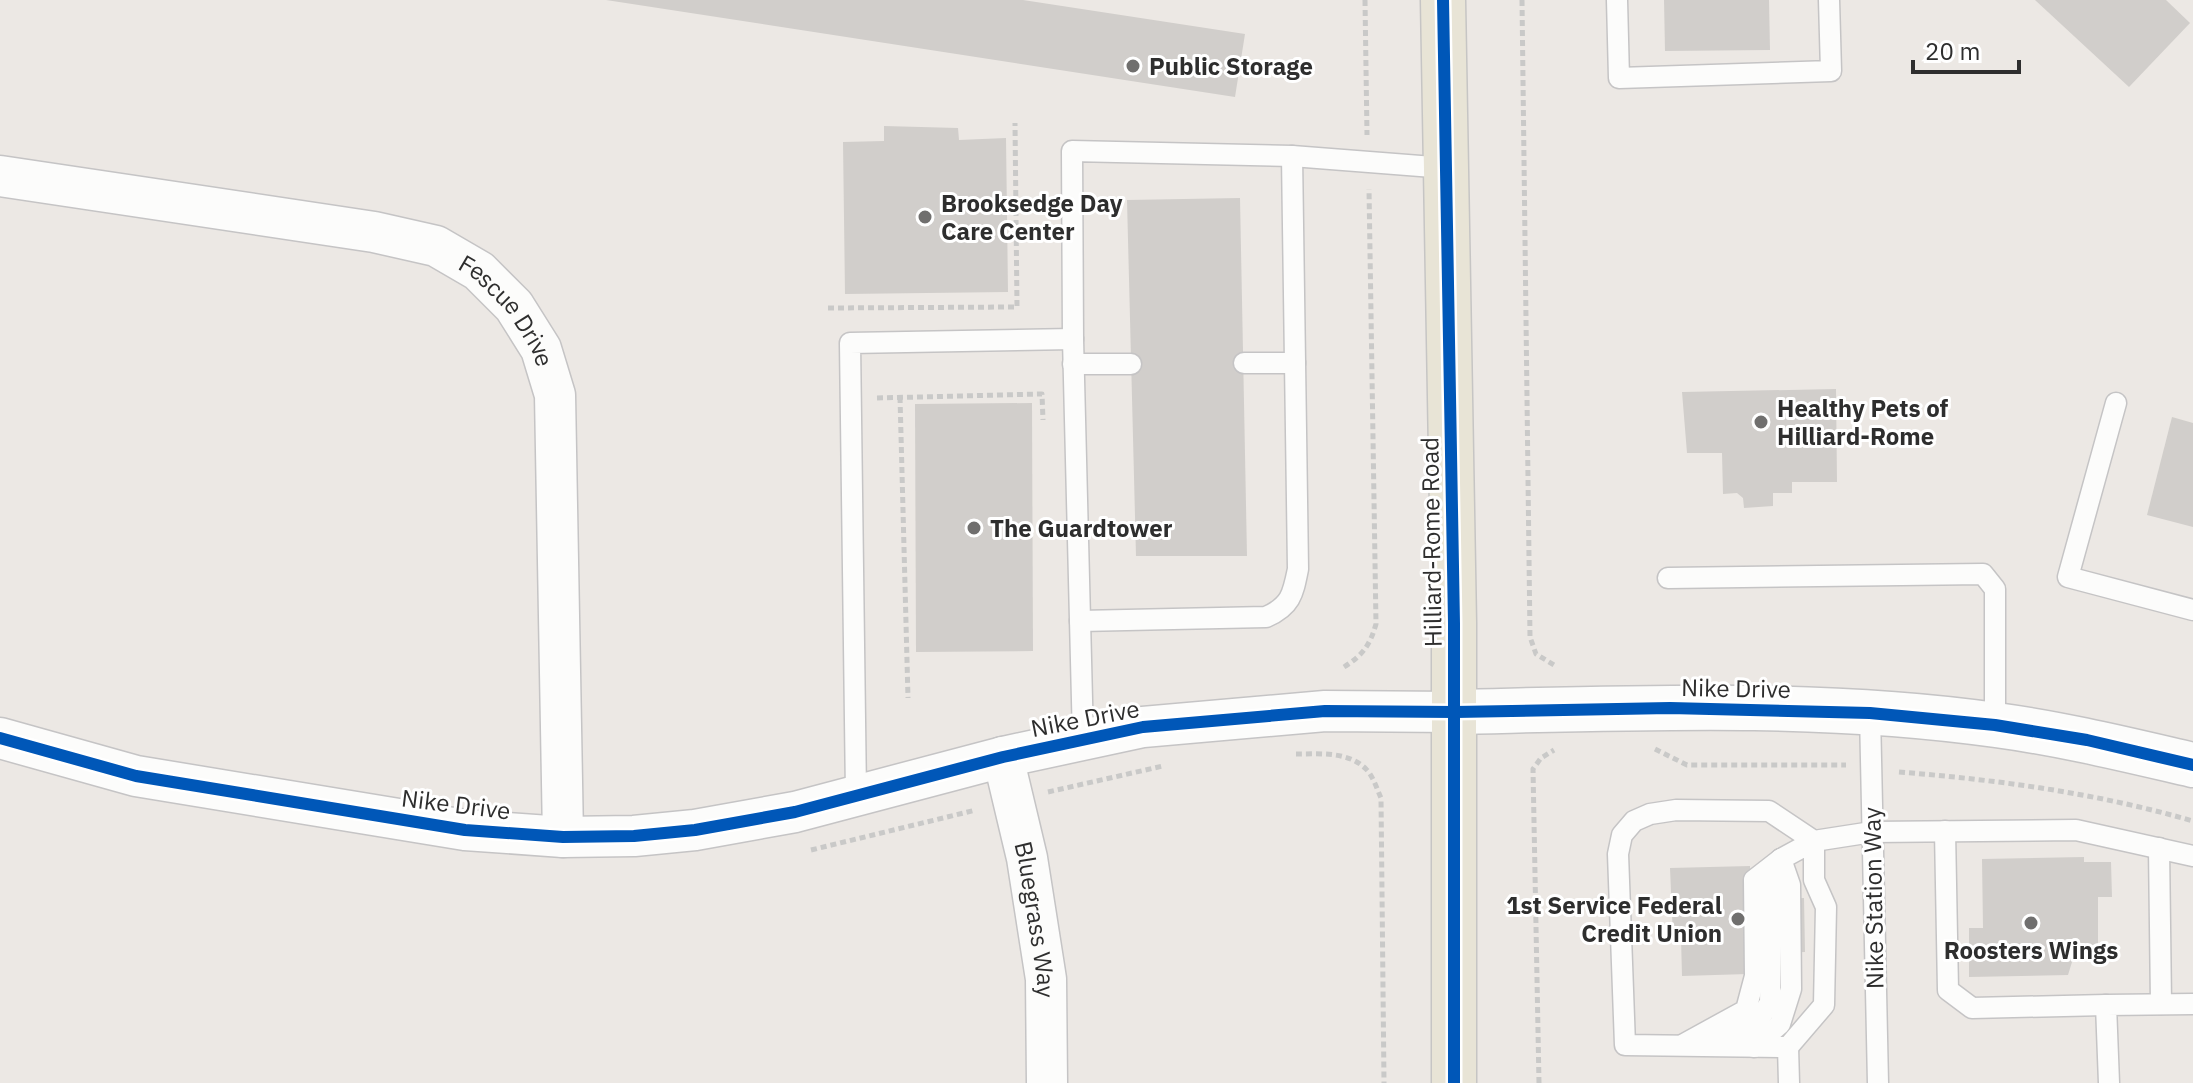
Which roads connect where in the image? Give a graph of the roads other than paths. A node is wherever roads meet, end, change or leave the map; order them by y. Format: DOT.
graph roads {
  1 [pos="1443,0"];
  2 [pos="1617,0"];
  3 [pos="1829,0"];
  4 [pos="1292,156"];
  5 [pos="1446,168"];
  6 [pos="0,176"];
  7 [pos="1073,339"];
  8 [pos="1244,363"];
  9 [pos="1295,363"];
  10 [pos="1073,364"];
  11 [pos="1131,364"];
  12 [pos="2116,403"];
  13 [pos="1668,578"];
  14 [pos="2193,610"];
  15 [pos="1080,621"];
  16 [pos="1455,712"];
  17 [pos="1870,713"];
  18 [pos="1995,725"];
  19 [pos="1083,740"];
  20 [pos="3,750"];
  21 [pos="1003,757"];
  22 [pos="2193,765"];
  23 [pos="856,795"];
  24 [pos="1945,831"];
  25 [pos="1872,832"];
  26 [pos="563,837"];
  27 [pos="1814,841"];
  28 [pos="2159,848"];
  29 [pos="2193,856"];
  30 [pos="1781,859"];
  31 [pos="2161,1004"];
  32 [pos="2193,1004"];
  33 [pos="2106,1005"];
  34 [pos="1680,1046"];
  35 [pos="1716,1046"];
  36 [pos="1754,1047"];
  37 [pos="1788,1047"];
  38 [pos="1047,1083"];
  39 [pos="1454,1083"];
  40 [pos="1789,1083"];
  41 [pos="1878,1083"];
  42 [pos="2109,1083"];
  1 -- 5 [label="main road, Hilliard-Rome Road"];
  2 -- 3 [label="lane"];
  4 -- 5 [label="lane"];
  4 -- 7 [label="lane"];
  4 -- 9 [label="lane"];
  5 -- 16 [label="main road, Hilliard-Rome Road"];
  6 -- 26 [label="street, Fescue Drive"];
  7 -- 10 [label="lane"];
  7 -- 23 [label="lane"];
  8 -- 9 [label="lane"];
  9 -- 15 [label="lane"];
  10 -- 11 [label="lane"];
  10 -- 15 [label="lane"];
  12 -- 14 [label="lane"];
  13 -- 18 [label="lane"];
  15 -- 19 [label="lane"];
  16 -- 17 [label="street, Nike Drive"];
  16 -- 19 [label="street, Nike Drive"];
  16 -- 39 [label="main road, Hilliard-Rome Road"];
  17 -- 18 [label="street, Nike Drive"];
  17 -- 25 [label="lane, Nike Station Way"];
  18 -- 22 [label="street, Nike Drive"];
  19 -- 21 [label="street, Nike Drive"];
  20 -- 26 [label="street, Nike Drive"];
  21 -- 23 [label="street, Nike Drive"];
  21 -- 38 [label="street, Bluegrass Way"];
  23 -- 26 [label="street, Nike Drive"];
  24 -- 25 [label="lane"];
  24 -- 28 [label="lane"];
  24 -- 33 [label="lane"];
  25 -- 27 [label="lane"];
  25 -- 41 [label="lane, Nike Station Way"];
  27 -- 30 [label="lane"];
  27 -- 34 [label="lane"];
  27 -- 37 [label="lane"];
  28 -- 29 [label="lane"];
  28 -- 31 [label="lane"];
  30 -- 34 [label="lane"];
  30 -- 35 [label="lane"];
  30 -- 36 [label="lane"];
  31 -- 32 [label="lane"];
  31 -- 33 [label="lane"];
  33 -- 42 [label="lane"];
  34 -- 35 [label="lane"];
  35 -- 36 [label="lane"];
  36 -- 37 [label="lane"];
  37 -- 40 [label="lane"];
}
